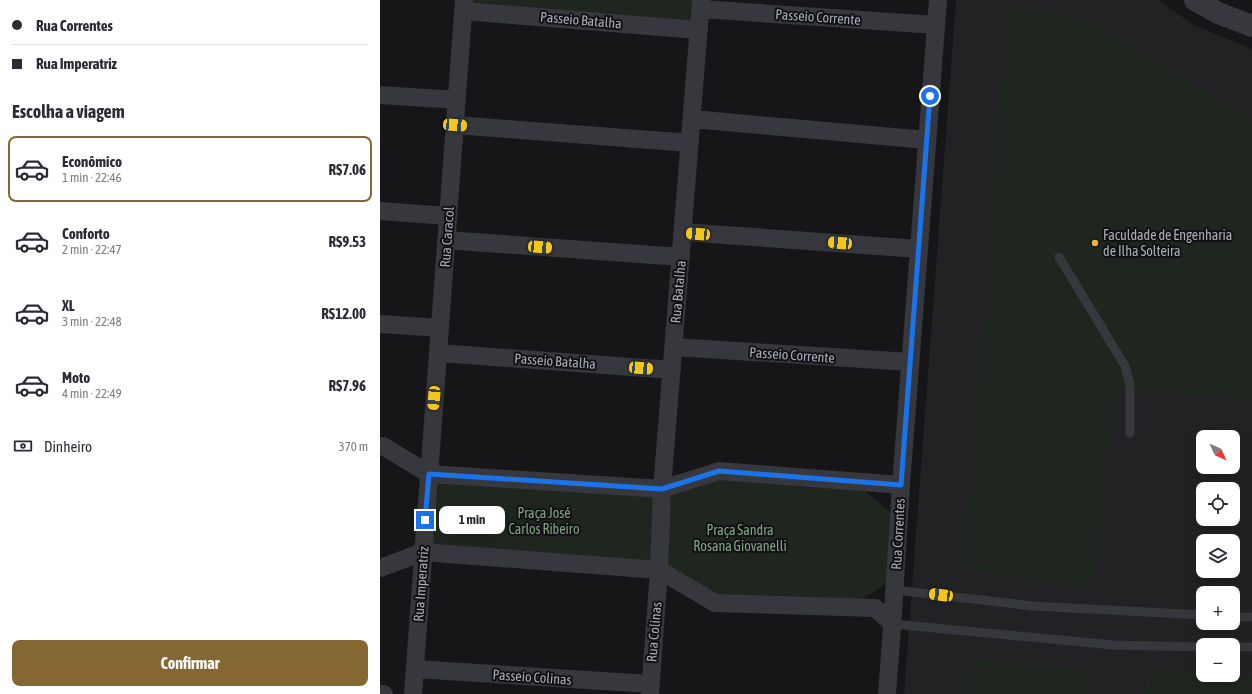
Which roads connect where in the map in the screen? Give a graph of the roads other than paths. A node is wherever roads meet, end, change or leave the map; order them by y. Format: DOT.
graph roads {
  1 [pos="938,0"];
  2 [pos="1195,0"];
  3 [pos="701,4"];
  4 [pos="464,6"];
  5 [pos="936,25"];
  6 [pos="1252,26"];
  7 [pos="699,30"];
  8 [pos="380,95"];
  9 [pos="457,100"];
  10 [pos="692,119"];
  11 [pos="455,125"];
  12 [pos="927,140"];
  13 [pos="690,142"];
  14 [pos="380,211"];
  15 [pos="448,216"];
  16 [pos="683,232"];
  17 [pos="446,240"];
  18 [pos="919,249"];
  19 [pos="681,257"];
  20 [pos="1059,258"];
  21 [pos="380,324"];
  22 [pos="440,328"];
  23 [pos="674,347"];
  24 [pos="438,353"];
  25 [pos="910,362"];
  26 [pos="672,370"];
  27 [pos="1130,433"];
  28 [pos="380,446"];
  29 [pos="429,474"];
  30 [pos="901,485"];
  31 [pos="662,489"];
  32 [pos="423,552"];
  33 [pos="380,568"];
  34 [pos="659,570"];
  35 [pos="895,590"];
  36 [pos="875,608"];
  37 [pos="1196,615"];
  38 [pos="1240,617"];
  39 [pos="1252,618"];
  40 [pos="893,624"];
  41 [pos="1196,646"];
  42 [pos="1240,647"];
  43 [pos="1252,647"];
  44 [pos="414,669"];
  45 [pos="650,689"];
  46 [pos="380,694"];
  47 [pos="384,694"];
  48 [pos="413,694"];
  49 [pos="887,694"];
  1 -- 5 [label="street, Rua Correntes"];
  2 -- 6 [label="street"];
  3 -- 5 [label="street, Passeio Corrente"];
  3 -- 7 [label="street, Rua Batalha"];
  4 -- 7 [label="street, Passeio Batalha"];
  4 -- 9 [label="street, Rua Caracol"];
  5 -- 12 [label="street, Rua Correntes"];
  7 -- 10 [label="street, Rua Batalha"];
  8 -- 9 [label="street"];
  9 -- 11 [label="street, Rua Caracol"];
  10 -- 12 [label="street"];
  10 -- 13 [label="street, Rua Batalha"];
  11 -- 13 [label="street"];
  11 -- 15 [label="street, Rua Caracol"];
  12 -- 18 [label="street, Rua Correntes"];
  13 -- 16 [label="street, Rua Batalha"];
  14 -- 15 [label="street"];
  15 -- 17 [label="street, Rua Caracol"];
  16 -- 18 [label="street"];
  16 -- 19 [label="street, Rua Batalha"];
  17 -- 19 [label="street"];
  17 -- 22 [label="street, Rua Caracol"];
  18 -- 25 [label="street, Rua Correntes"];
  19 -- 23 [label="street, Rua Batalha"];
  20 -- 27 [label="lane"];
  21 -- 22 [label="street"];
  22 -- 24 [label="street, Rua Caracol"];
  23 -- 25 [label="street, Passeio Corrente"];
  23 -- 26 [label="street, Rua Batalha"];
  24 -- 26 [label="street, Passeio Batalha"];
  24 -- 29 [label="street, Rua Caracol"];
  25 -- 30 [label="street, Rua Correntes"];
  26 -- 31 [label="street, Rua Batalha"];
  28 -- 29 [label="street"];
  29 -- 31 [label="street"];
  29 -- 32 [label="street, Rua Imperatriz"];
  30 -- 31 [label="street"];
  30 -- 35 [label="street, Rua Correntes"];
  31 -- 34 [label="street, Rua Colinas"];
  32 -- 33 [label="street"];
  32 -- 34 [label="street"];
  32 -- 44 [label="street, Rua Imperatriz"];
  34 -- 36 [label="street"];
  34 -- 45 [label="street, Rua Colinas"];
  35 -- 36 [label="street"];
  35 -- 37 [label="lane"];
  35 -- 40 [label="street, Rua Correntes"];
  36 -- 40 [label="street"];
  38 -- 39 [label="lane"];
  40 -- 41 [label="lane"];
  40 -- 49 [label="street, Rua Correntes"];
  42 -- 43 [label="lane"];
  44 -- 45 [label="street, Passeio Colinas"];
  44 -- 48 [label="street, Rua Imperatriz"];
  46 -- 47 [label="street"];
}
